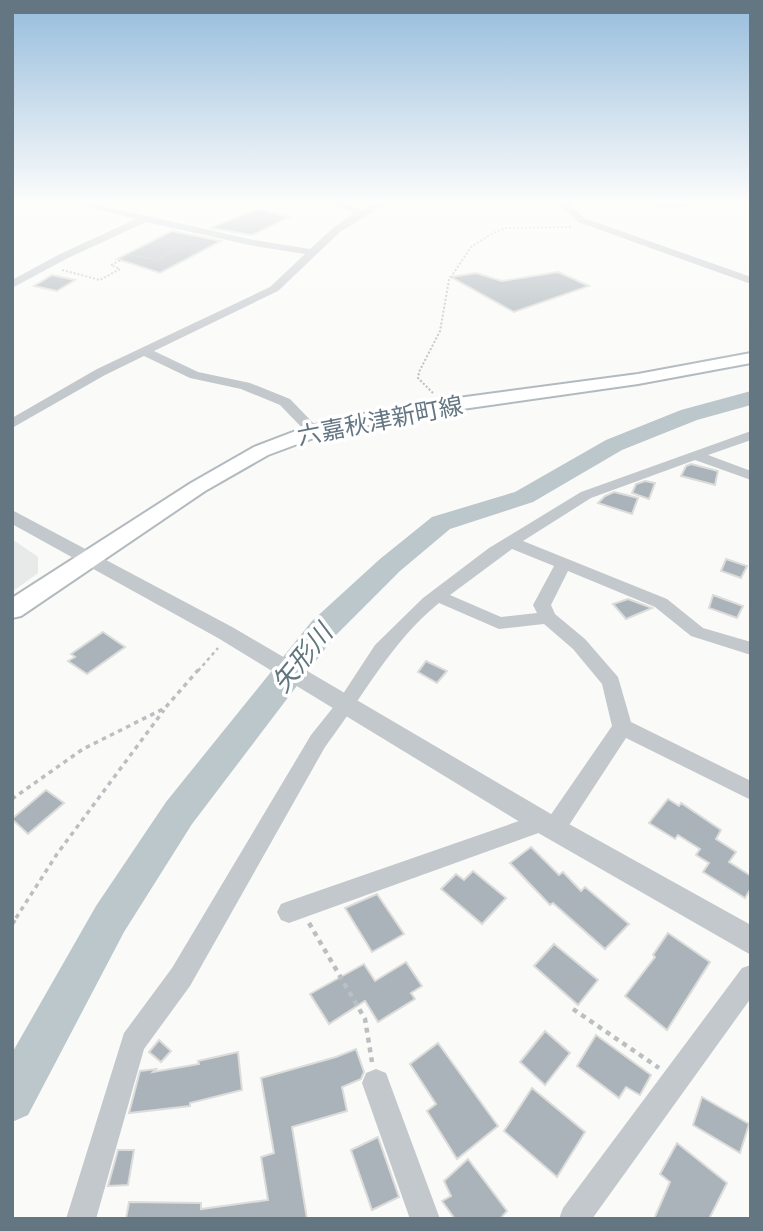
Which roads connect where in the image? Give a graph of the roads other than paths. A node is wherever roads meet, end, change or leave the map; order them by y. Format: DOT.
graph roads {
  1 [pos="57,260"];
  2 [pos="305,260"];
  3 [pos="693,260"];
  4 [pos="751,281"];
  5 [pos="12,285"];
  6 [pos="142,351"];
  7 [pos="751,358"];
  8 [pos="12,424"];
  9 [pos="313,431"];
  10 [pos="751,435"];
  11 [pos="694,455"];
  12 [pos="751,476"];
  13 [pos="12,516"];
  14 [pos="510,542"];
  15 [pos="90,559"];
  16 [pos="565,562"];
  17 [pos="437,596"];
  18 [pos="12,610"];
  19 [pos="548,618"];
  20 [pos="751,649"];
  21 [pos="346,705"];
  22 [pos="622,727"];
  23 [pos="751,791"];
  24 [pos="548,826"];
  25 [pos="295,910"];
  26 [pos="751,941"];
  27 [pos="751,977"];
  28 [pos="376,1083"];
  29 [pos="81,1219"];
  30 [pos="425,1219"];
  31 [pos="574,1219"];
  1 -- 5 [label="street"];
  2 -- 6 [label="street"];
  3 -- 4 [label="street"];
  6 -- 8 [label="street"];
  6 -- 9 [label="street"];
  7 -- 9 [label="main road, 六嘉秋津新町線"];
  9 -- 15 [label="main road, 六嘉秋津新町線"];
  10 -- 11 [label="street"];
  11 -- 12 [label="street"];
  11 -- 14 [label="street"];
  13 -- 15 [label="street"];
  14 -- 16 [label="street"];
  14 -- 17 [label="street"];
  15 -- 18 [label="main road, 六嘉秋津新町線"];
  15 -- 21 [label="street"];
  16 -- 19 [label="street"];
  16 -- 20 [label="street"];
  17 -- 19 [label="street"];
  17 -- 21 [label="street"];
  19 -- 22 [label="street"];
  21 -- 24 [label="street"];
  21 -- 29 [label="street"];
  22 -- 23 [label="street"];
  22 -- 24 [label="street"];
  24 -- 25 [label="street"];
  24 -- 26 [label="street"];
  27 -- 31 [label="street"];
  28 -- 30 [label="street"];
}
